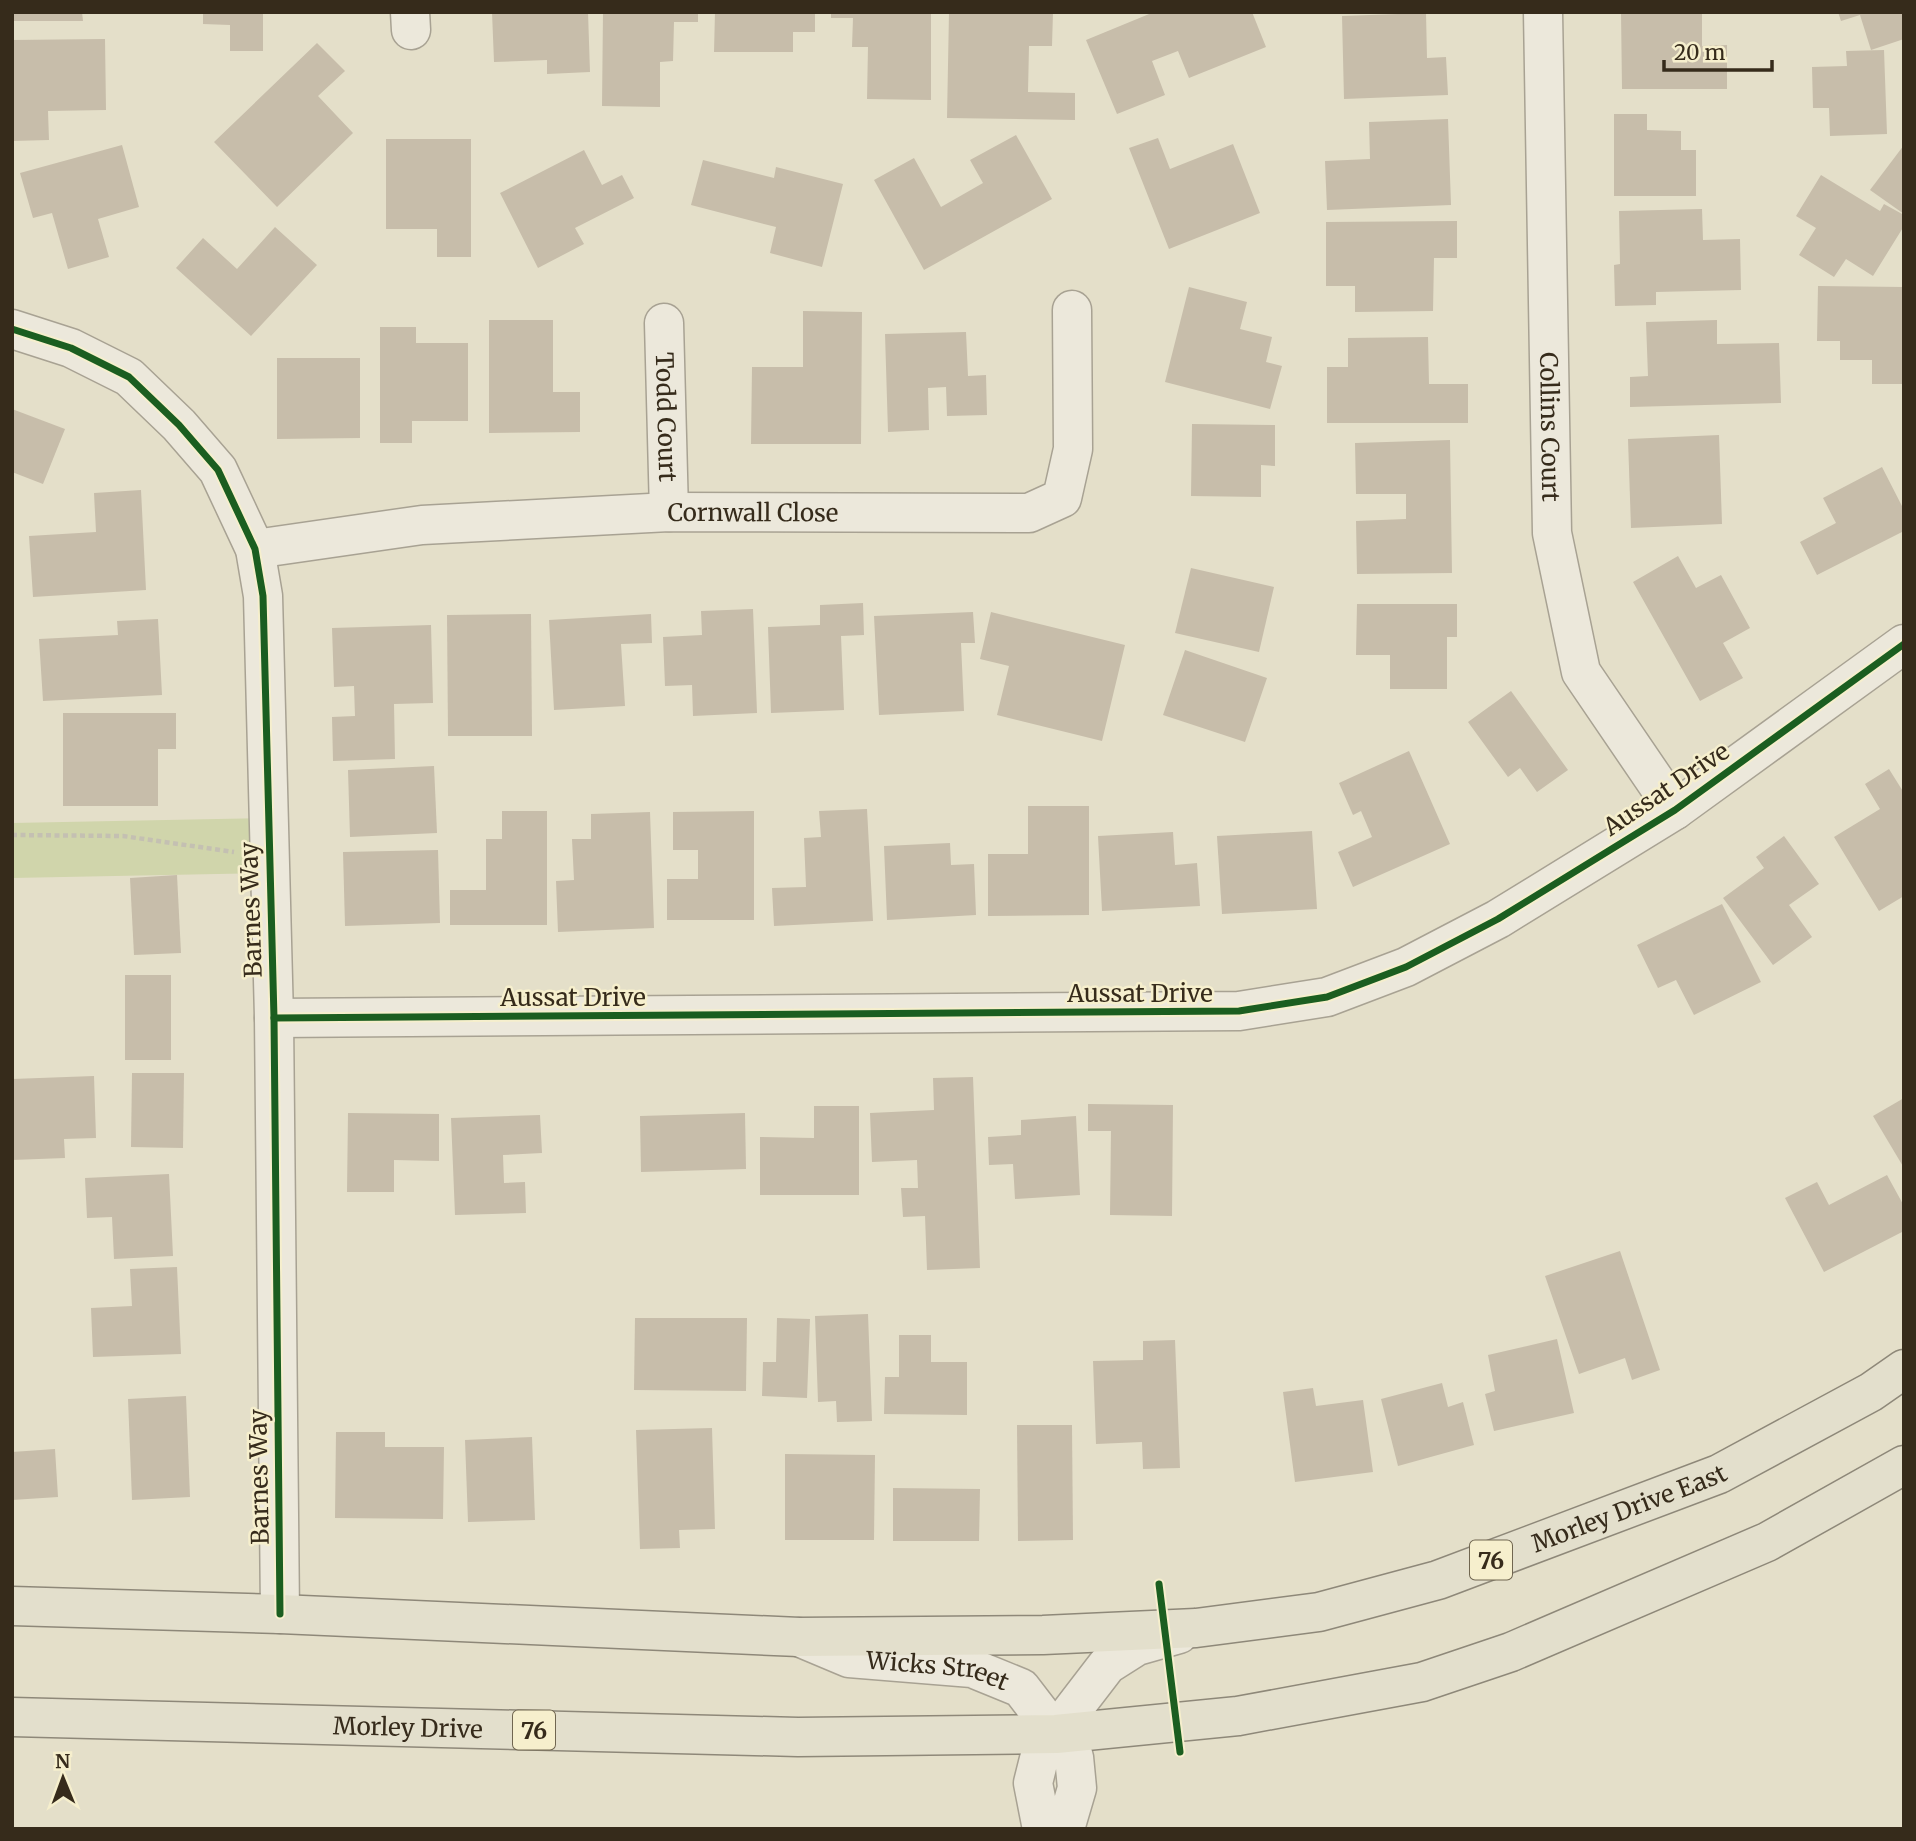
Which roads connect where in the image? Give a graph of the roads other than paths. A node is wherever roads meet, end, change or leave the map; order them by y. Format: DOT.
graph roads {
  1 [pos="1543,12"];
  2 [pos="1072,310"];
  3 [pos="664,323"];
  4 [pos="12,329"];
  5 [pos="669,512"];
  6 [pos="255,548"];
  7 [pos="1904,644"];
  8 [pos="1675,810"];
  9 [pos="274,1018"];
  10 [pos="1904,1369"];
  11 [pos="1904,1465"];
  12 [pos="12,1606"];
  13 [pos="280,1614"];
  14 [pos="1196,1628"];
  15 [pos="799,1637"];
  16 [pos="12,1717"];
  17 [pos="1056,1734"];
  18 [pos="1042,1829"];
  19 [pos="1065,1829"];
  1 -- 8 [label="street, Collins Court"];
  2 -- 5 [label="street, Cornwall Close"];
  3 -- 5 [label="street, Todd Court"];
  4 -- 6 [label="street, Barnes Way"];
  5 -- 6 [label="street, Cornwall Close"];
  6 -- 9 [label="street, Barnes Way"];
  7 -- 8 [label="street, Aussat Drive"];
  8 -- 9 [label="street, Aussat Drive"];
  9 -- 13 [label="street, Barnes Way"];
  10 -- 14 [label="main road, Morley Drive East / 76"];
  11 -- 17 [label="main road, 76"];
  12 -- 13 [label="main road, 76"];
  13 -- 15 [label="main road, 76"];
  14 -- 15 [label="main road, Morley Drive East / 76"];
  14 -- 17 [label="street"];
  15 -- 17 [label="street, Wicks Street"];
  16 -- 17 [label="main road, Morley Drive / 76"];
  17 -- 18 [label="street"];
  17 -- 19 [label="street, Wicks Street"];
}
